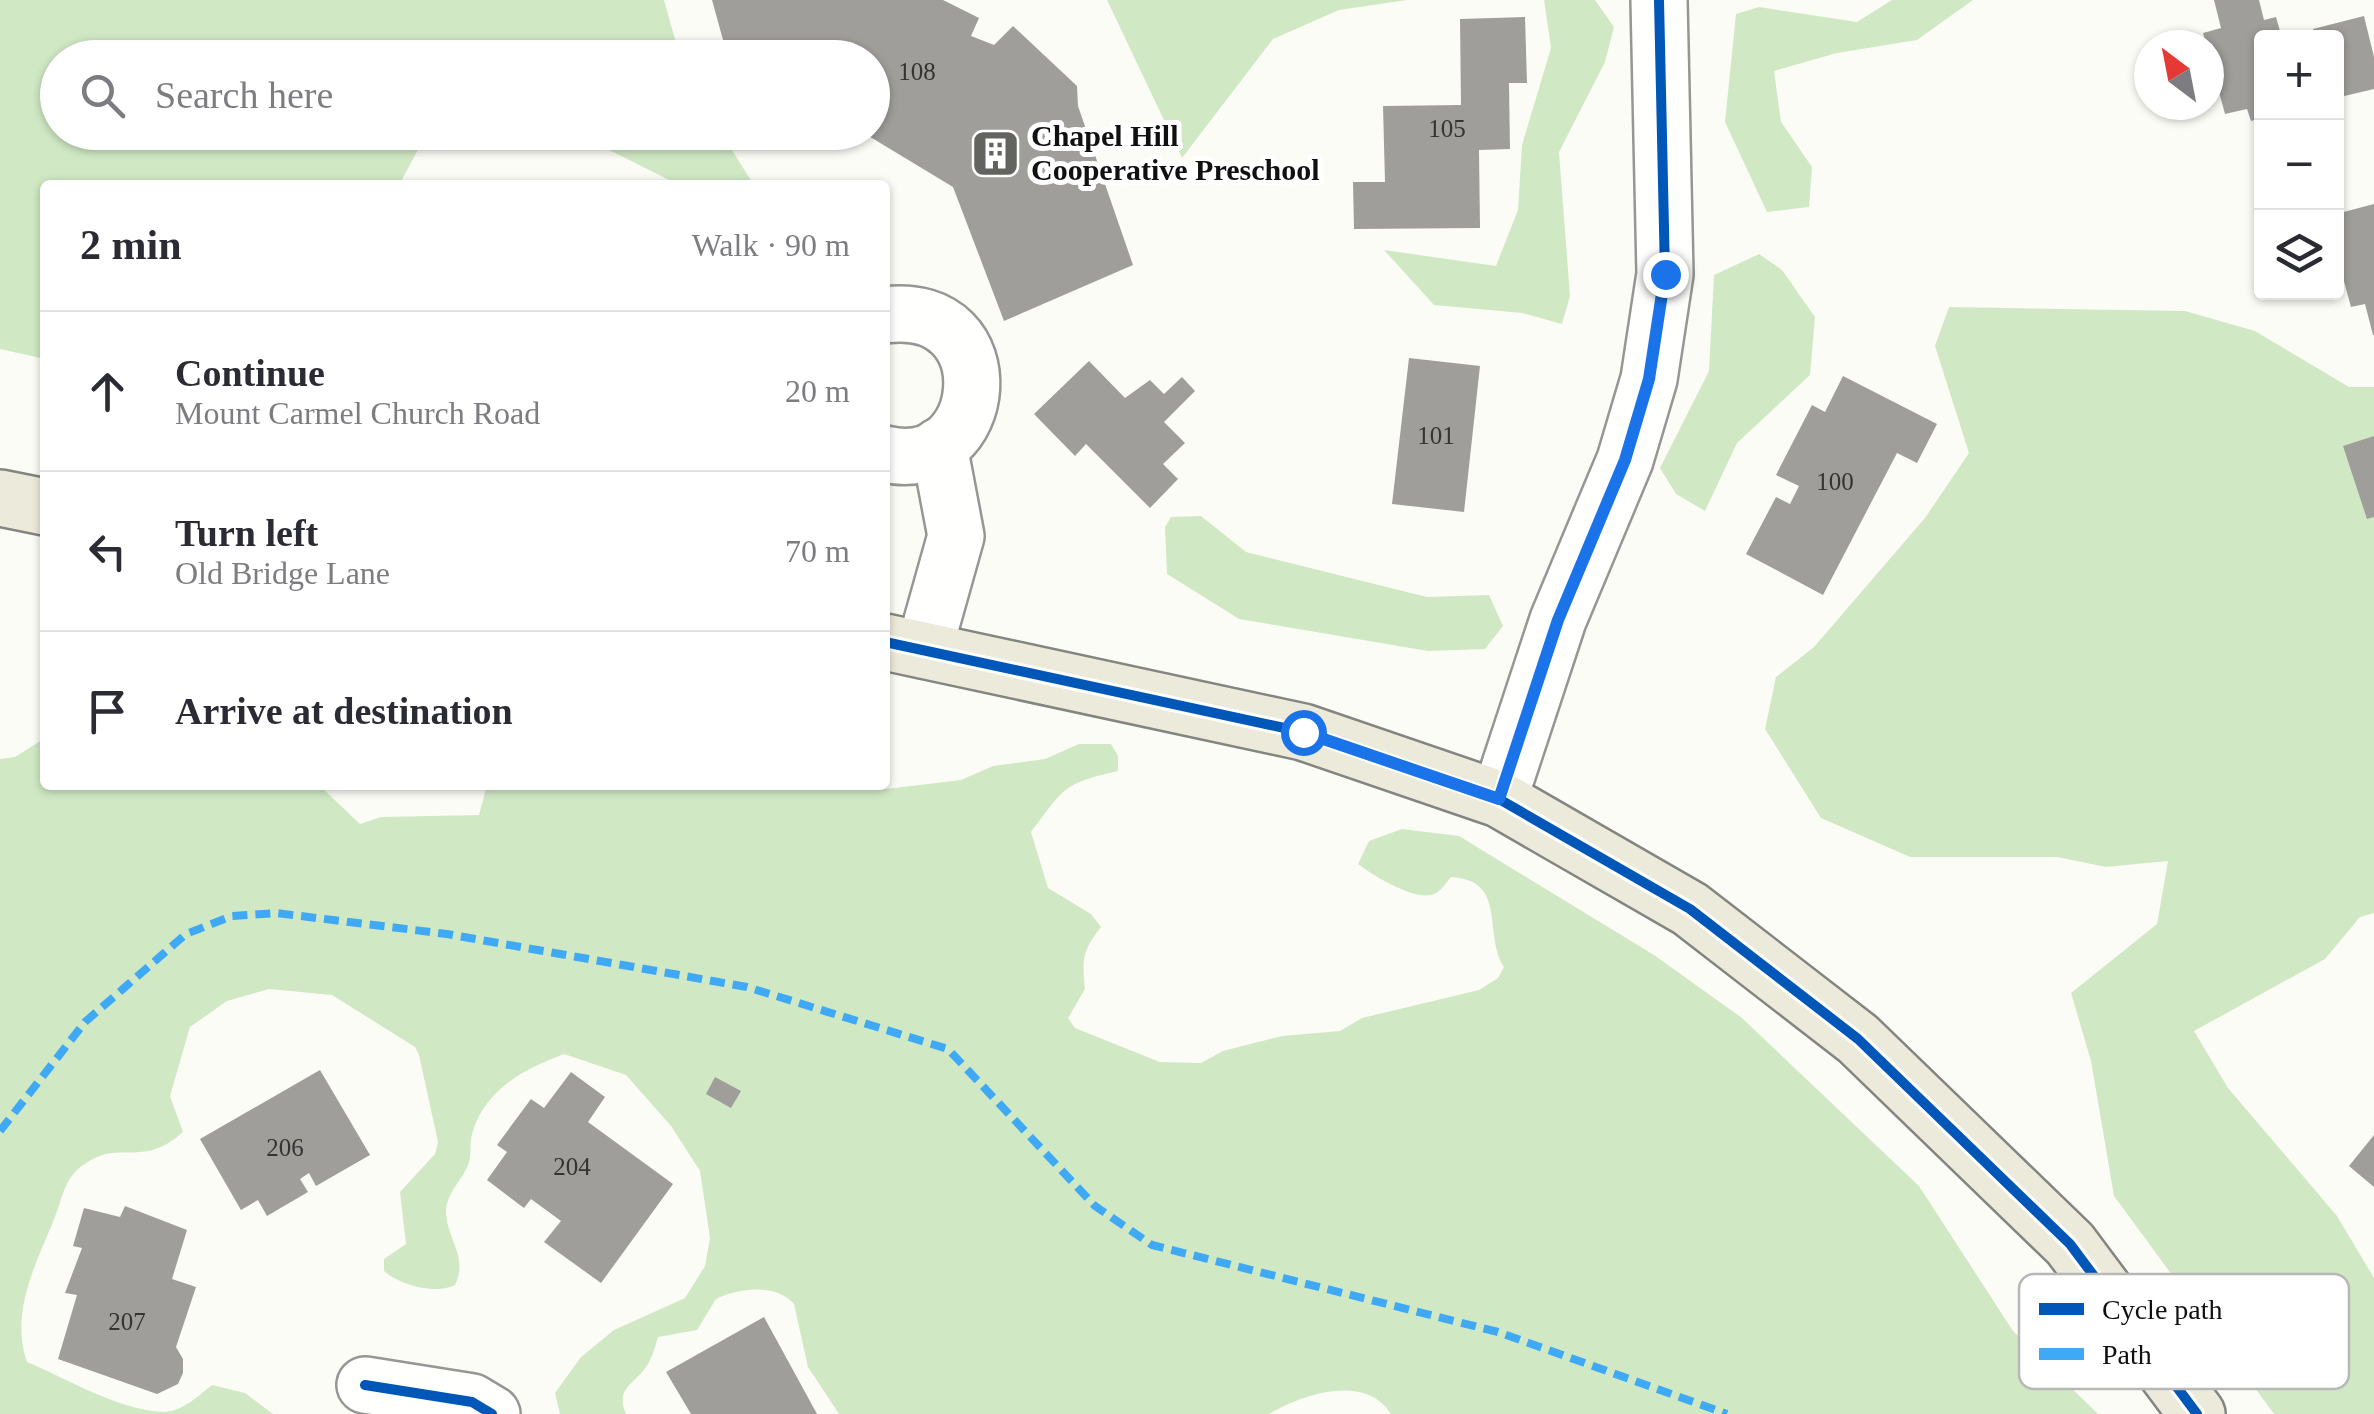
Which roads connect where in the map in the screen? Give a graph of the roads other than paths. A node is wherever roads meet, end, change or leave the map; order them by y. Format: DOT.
graph roads {
  1 [pos="1659,0"];
  2 [pos="890,316"];
  3 [pos="939,446"];
  4 [pos="890,454"];
  5 [pos="0,498"];
  6 [pos="40,506"];
  7 [pos="905,646"];
  8 [pos="1499,799"];
  9 [pos="2092,1274"];
  10 [pos="366,1385"];
  11 [pos="2178,1389"];
  12 [pos="492,1414"];
  13 [pos="2197,1414"];
  1 -- 8 [label="street"];
  2 -- 3 [label="street"];
  3 -- 4 [label="street"];
  3 -- 7 [label="street"];
  5 -- 6 [label="main road"];
  7 -- 8 [label="main road"];
  8 -- 9 [label="main road"];
  10 -- 12 [label="street"];
  11 -- 13 [label="main road"];
}
